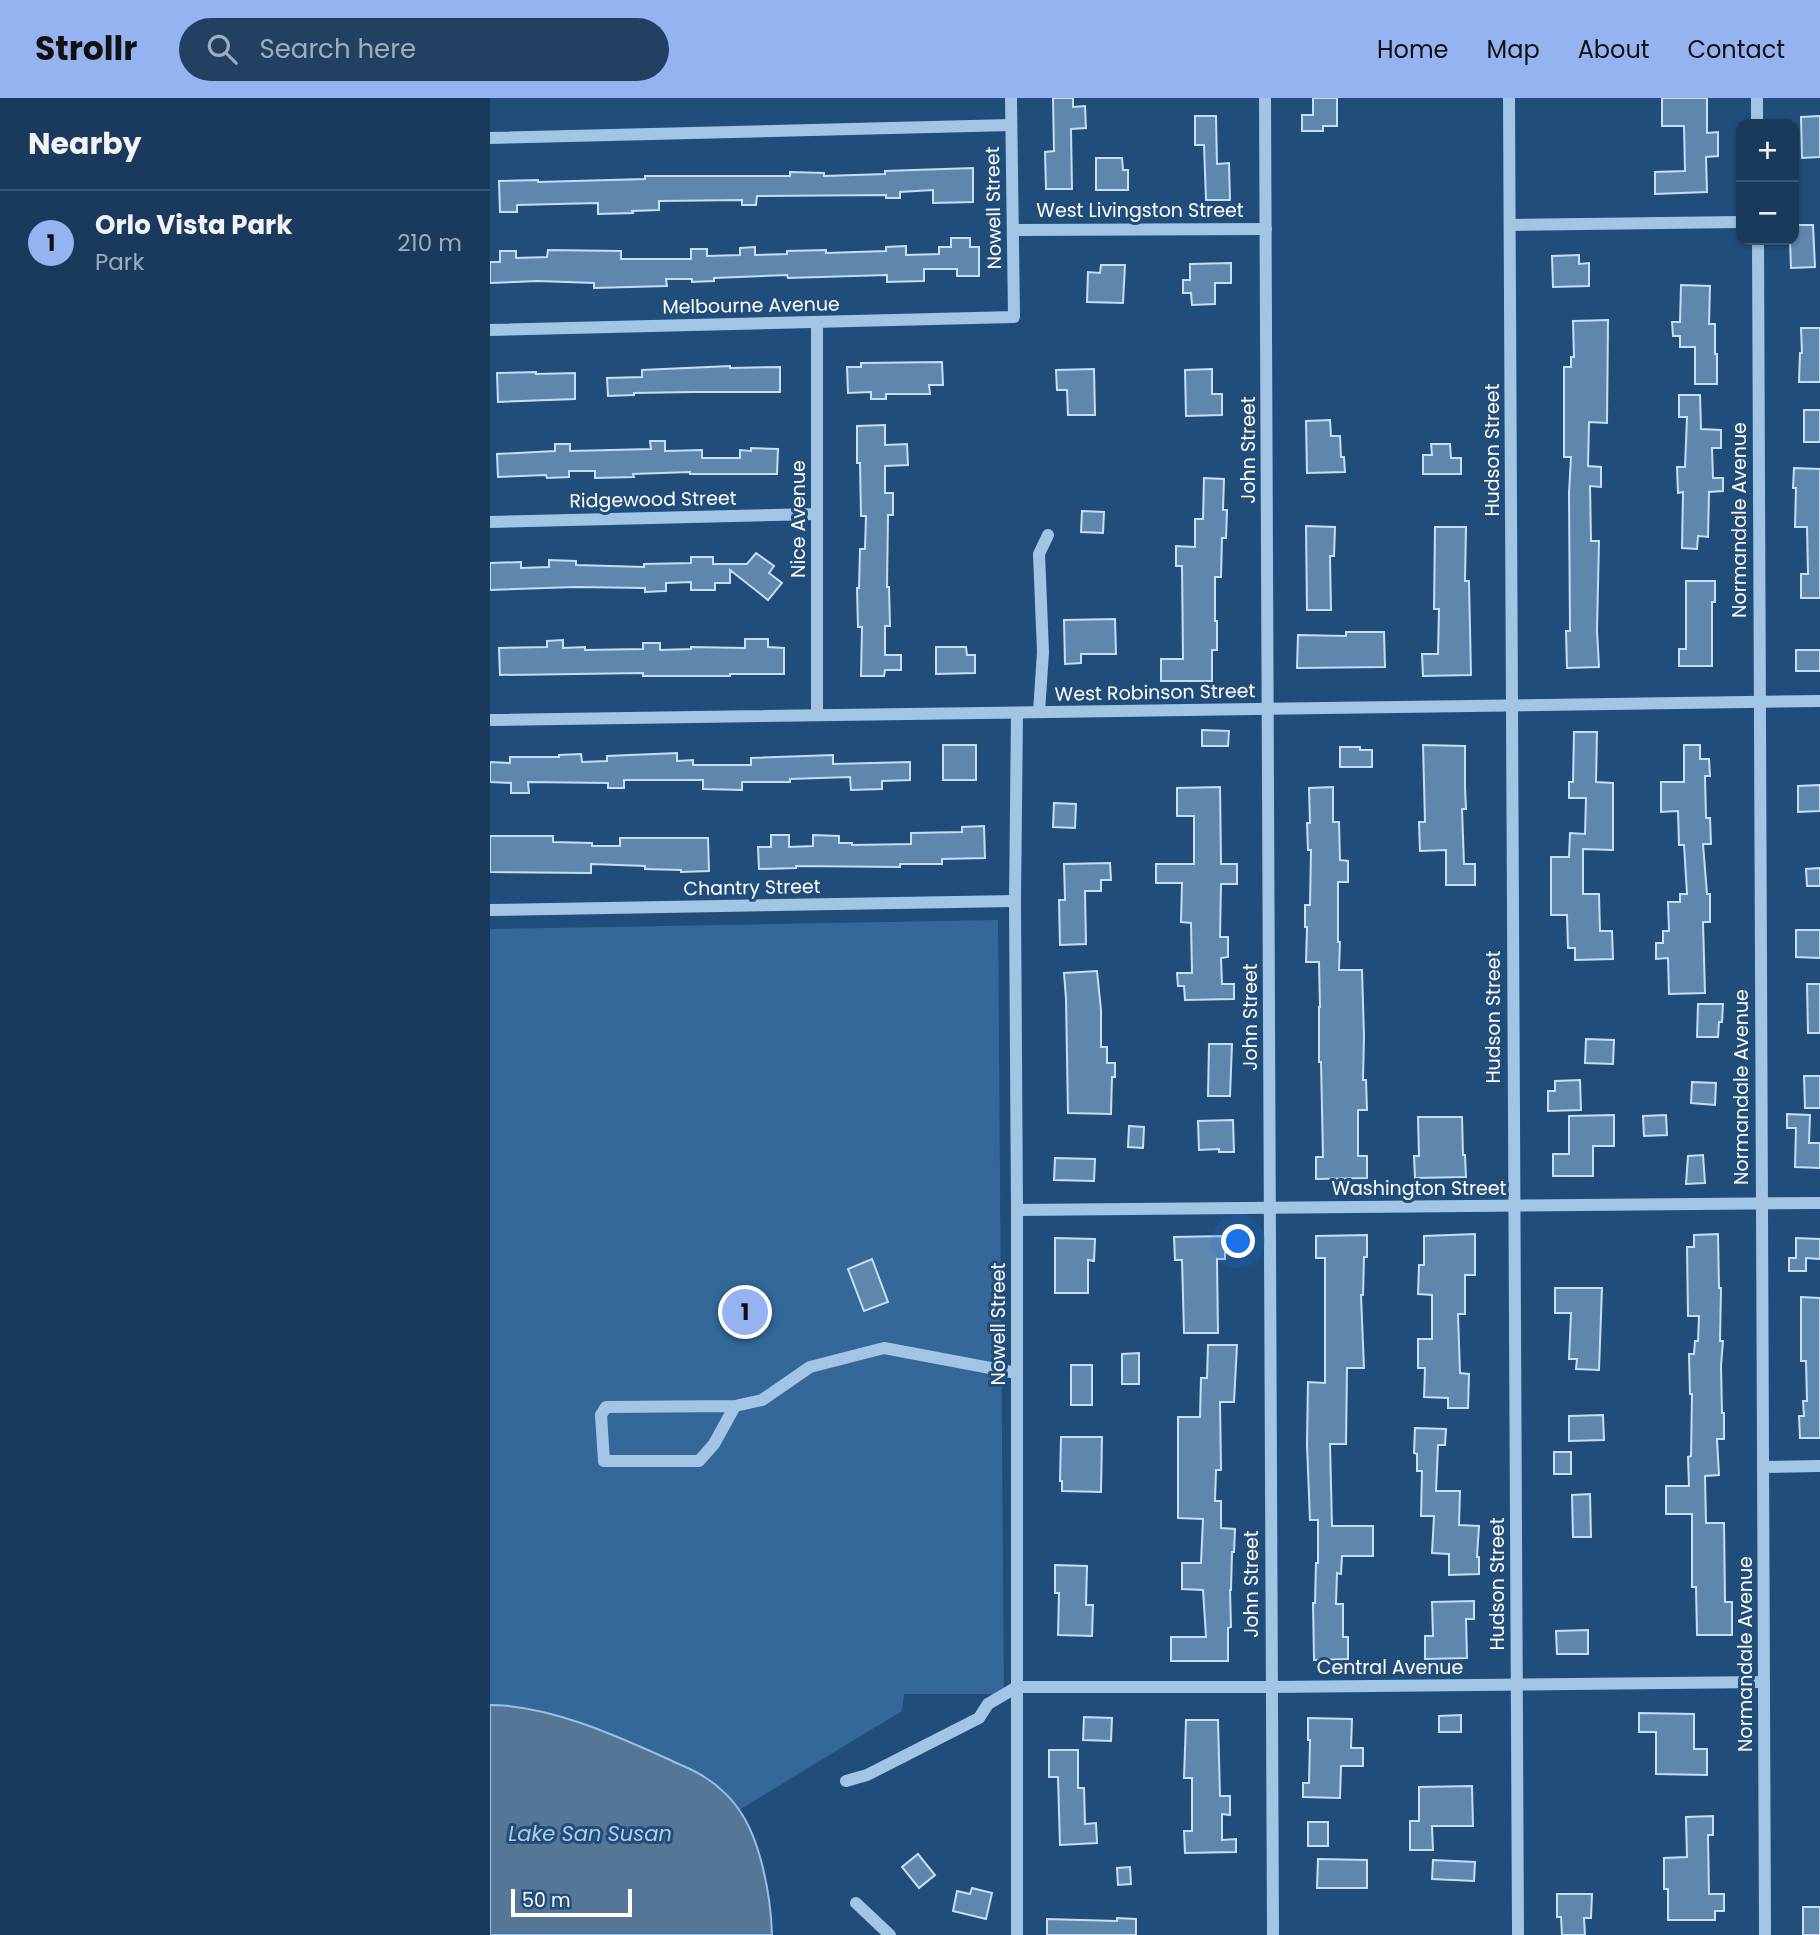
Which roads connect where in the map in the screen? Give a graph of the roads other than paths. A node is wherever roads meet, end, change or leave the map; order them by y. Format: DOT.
graph roads {
  1 [pos="1011,98"];
  2 [pos="1265,98"];
  3 [pos="1509,98"];
  4 [pos="1757,98"];
  5 [pos="1757,119"];
  6 [pos="1011,125"];
  7 [pos="490,138"];
  8 [pos="1736,222"];
  9 [pos="1510,225"];
  10 [pos="1266,229"];
  11 [pos="1013,230"];
  12 [pos="1758,245"];
  13 [pos="1014,317"];
  14 [pos="817,322"];
  15 [pos="490,330"];
  16 [pos="817,514"];
  17 [pos="490,522"];
  18 [pos="1048,536"];
  19 [pos="1820,701"];
  20 [pos="1759,702"];
  21 [pos="1511,706"];
  22 [pos="1268,710"];
  23 [pos="1039,712"];
  24 [pos="1017,713"];
  25 [pos="817,716"];
  26 [pos="490,720"];
  27 [pos="1014,901"];
  28 [pos="490,910"];
  29 [pos="1761,1203"];
  30 [pos="1820,1203"];
  31 [pos="1270,1207"];
  32 [pos="1513,1207"];
  33 [pos="1017,1210"];
  34 [pos="1017,1373"];
  35 [pos="735,1406"];
  36 [pos="1820,1466"];
  37 [pos="1764,1467"];
  38 [pos="1764,1682"];
  39 [pos="1517,1685"];
  40 [pos="1017,1687"];
  41 [pos="1271,1687"];
  42 [pos="846,1781"];
  43 [pos="856,1903"];
  44 [pos="890,1935"];
  45 [pos="1017,1935"];
  46 [pos="1273,1935"];
  47 [pos="1518,1935"];
  48 [pos="1765,1935"];
  1 -- 6 [label="street, Nowell Street"];
  2 -- 10 [label="street, John Street"];
  3 -- 9 [label="street, Hudson Street"];
  4 -- 5 [label="street"];
  6 -- 7 [label="street"];
  6 -- 11 [label="street, Nowell Street"];
  8 -- 9 [label="street"];
  9 -- 21 [label="street, Hudson Street"];
  10 -- 11 [label="street, West Livingston Street"];
  10 -- 22 [label="street, John Street"];
  11 -- 13 [label="street, Nowell Street"];
  12 -- 20 [label="street, Normandale Avenue"];
  13 -- 14 [label="street, Melbourne Avenue"];
  14 -- 15 [label="street, Melbourne Avenue"];
  14 -- 16 [label="street, Nice Avenue"];
  16 -- 17 [label="street, Ridgewood Street"];
  16 -- 25 [label="street, Nice Avenue"];
  18 -- 23 [label="street"];
  19 -- 20 [label="street, West Robinson Street"];
  20 -- 21 [label="street, West Robinson Street"];
  20 -- 29 [label="street, Normandale Avenue"];
  21 -- 22 [label="street, West Robinson Street"];
  21 -- 32 [label="street, Hudson Street"];
  22 -- 23 [label="street, West Robinson Street"];
  22 -- 31 [label="street, John Street"];
  23 -- 24 [label="street, West Robinson Street"];
  24 -- 25 [label="street, West Robinson Street"];
  24 -- 27 [label="street, Nowell Street"];
  25 -- 26 [label="street, West Robinson Street"];
  27 -- 28 [label="street, Chantry Street"];
  27 -- 33 [label="street, Nowell Street"];
  29 -- 30 [label="street, Washington Street"];
  29 -- 32 [label="street, Washington Street"];
  29 -- 37 [label="street, Normandale Avenue"];
  31 -- 32 [label="street, Washington Street"];
  31 -- 33 [label="street, Washington Street"];
  31 -- 41 [label="street, John Street"];
  32 -- 39 [label="street, Hudson Street"];
  33 -- 34 [label="street, Nowell Street"];
  34 -- 35 [label="street"];
  34 -- 40 [label="street, Nowell Street"];
  35 -- 35 [label="street"];
  36 -- 37 [label="street"];
  37 -- 38 [label="street, Normandale Avenue"];
  38 -- 39 [label="street, Central Avenue"];
  38 -- 48 [label="street, Normandale Avenue"];
  39 -- 41 [label="street, Central Avenue"];
  39 -- 47 [label="street, Hudson Street"];
  40 -- 41 [label="street, Central Avenue"];
  40 -- 42 [label="street"];
  40 -- 45 [label="street, Nowell Street"];
  41 -- 46 [label="street, John Street"];
  43 -- 44 [label="street"];
}
